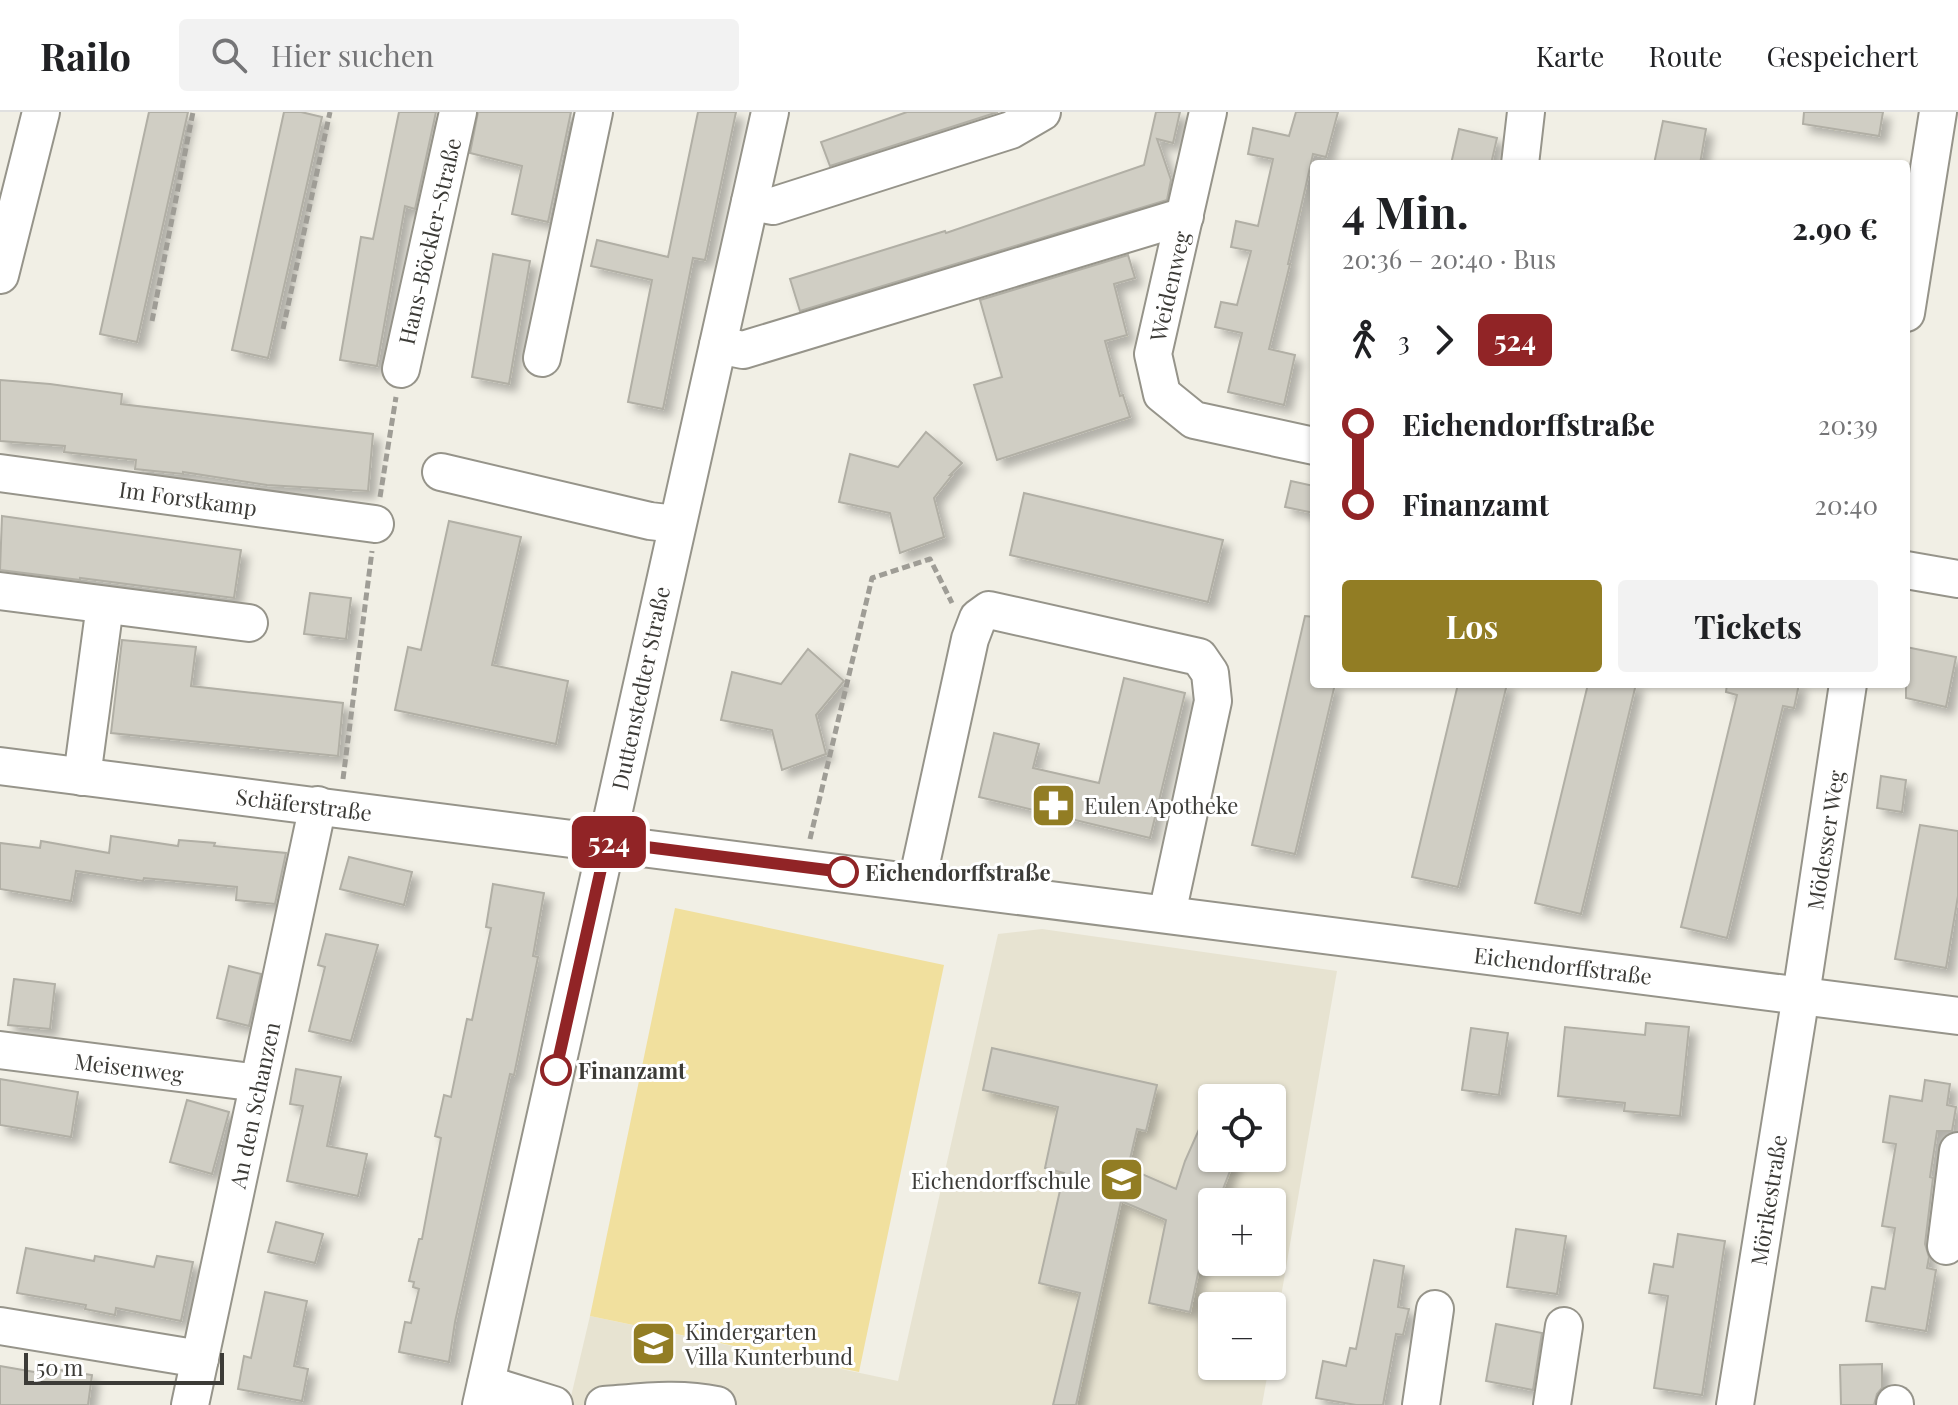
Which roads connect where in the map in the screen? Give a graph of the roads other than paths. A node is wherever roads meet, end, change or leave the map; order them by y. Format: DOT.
graph roads {
  1 [pos="41,112"];
  2 [pos="458,112"];
  3 [pos="594,112"];
  4 [pos="770,112"];
  5 [pos="1042,112"];
  6 [pos="1208,112"];
  7 [pos="1526,112"];
  8 [pos="1938,112"];
  9 [pos="1520,160"];
  10 [pos="1944,163"];
  11 [pos="750,202"];
  12 [pos="1185,216"];
  13 [pos="0,275"];
  14 [pos="1910,297"];
  15 [pos="718,345"];
  16 [pos="542,358"];
  17 [pos="401,369"];
  18 [pos="1310,445"];
  19 [pos="441,472"];
  20 [pos="0,473"];
  21 [pos="375,524"];
  22 [pos="676,524"];
  23 [pos="1910,571"];
  24 [pos="1958,579"];
  25 [pos="0,591"];
  26 [pos="105,605"];
  27 [pos="249,623"];
  28 [pos="1847,688"];
  29 [pos="0,766"];
  30 [pos="82,777"];
  31 [pos="328,806"];
  32 [pos="607,842"];
  33 [pos="917,882"];
  34 [pos="1167,914"];
  35 [pos="1801,995"];
  36 [pos="1958,1016"];
  37 [pos="0,1050"];
  38 [pos="258,1083"];
  39 [pos="1958,1151"];
  40 [pos="1946,1246"];
  41 [pos="1435,1309"];
  42 [pos="0,1326"];
  43 [pos="1564,1326"];
  44 [pos="200,1359"];
  45 [pos="483,1395"];
  46 [pos="190,1405"];
  47 [pos="554,1405"];
  48 [pos="604,1405"];
  49 [pos="717,1405"];
  50 [pos="1421,1405"];
  51 [pos="1552,1405"];
  52 [pos="1735,1405"];
  1 -- 13 [label="street"];
  2 -- 17 [label="street, Hans-Böckler-Straße"];
  3 -- 16 [label="street"];
  4 -- 11 [label="street, Duttenstedter Straße"];
  5 -- 11 [label="street"];
  6 -- 12 [label="street, Weidenweg"];
  7 -- 9 [label="street"];
  8 -- 10 [label="street"];
  10 -- 14 [label="street"];
  11 -- 15 [label="street, Duttenstedter Straße"];
  12 -- 15 [label="street"];
  12 -- 18 [label="street, Weidenweg"];
  15 -- 22 [label="street, Duttenstedter Straße"];
  19 -- 22 [label="street"];
  20 -- 21 [label="street, Im Forstkamp"];
  22 -- 32 [label="street, Duttenstedter Straße"];
  23 -- 24 [label="street"];
  25 -- 26 [label="street"];
  26 -- 27 [label="street"];
  26 -- 30 [label="street"];
  28 -- 35 [label="street, Mödesser Weg"];
  29 -- 30 [label="street, Schäferstraße"];
  30 -- 31 [label="street, Schäferstraße"];
  31 -- 32 [label="street, Schäferstraße"];
  31 -- 38 [label="street, An den Schanzen"];
  32 -- 33 [label="street, Eichendorffstraße"];
  32 -- 45 [label="street, Duttenstedter Straße"];
  33 -- 34 [label="street, Eichendorffstraße"];
  33 -- 34 [label="street"];
  34 -- 35 [label="street, Eichendorffstraße"];
  35 -- 36 [label="street, Eichendorffstraße"];
  35 -- 52 [label="street, Mörikestraße"];
  37 -- 38 [label="street, Meisenweg"];
  38 -- 44 [label="street, An den Schanzen"];
  39 -- 40 [label="street"];
  41 -- 50 [label="street"];
  42 -- 44 [label="street"];
  43 -- 51 [label="street"];
  44 -- 46 [label="street, An den Schanzen"];
  45 -- 47 [label="street"];
  48 -- 49 [label="street"];
}
